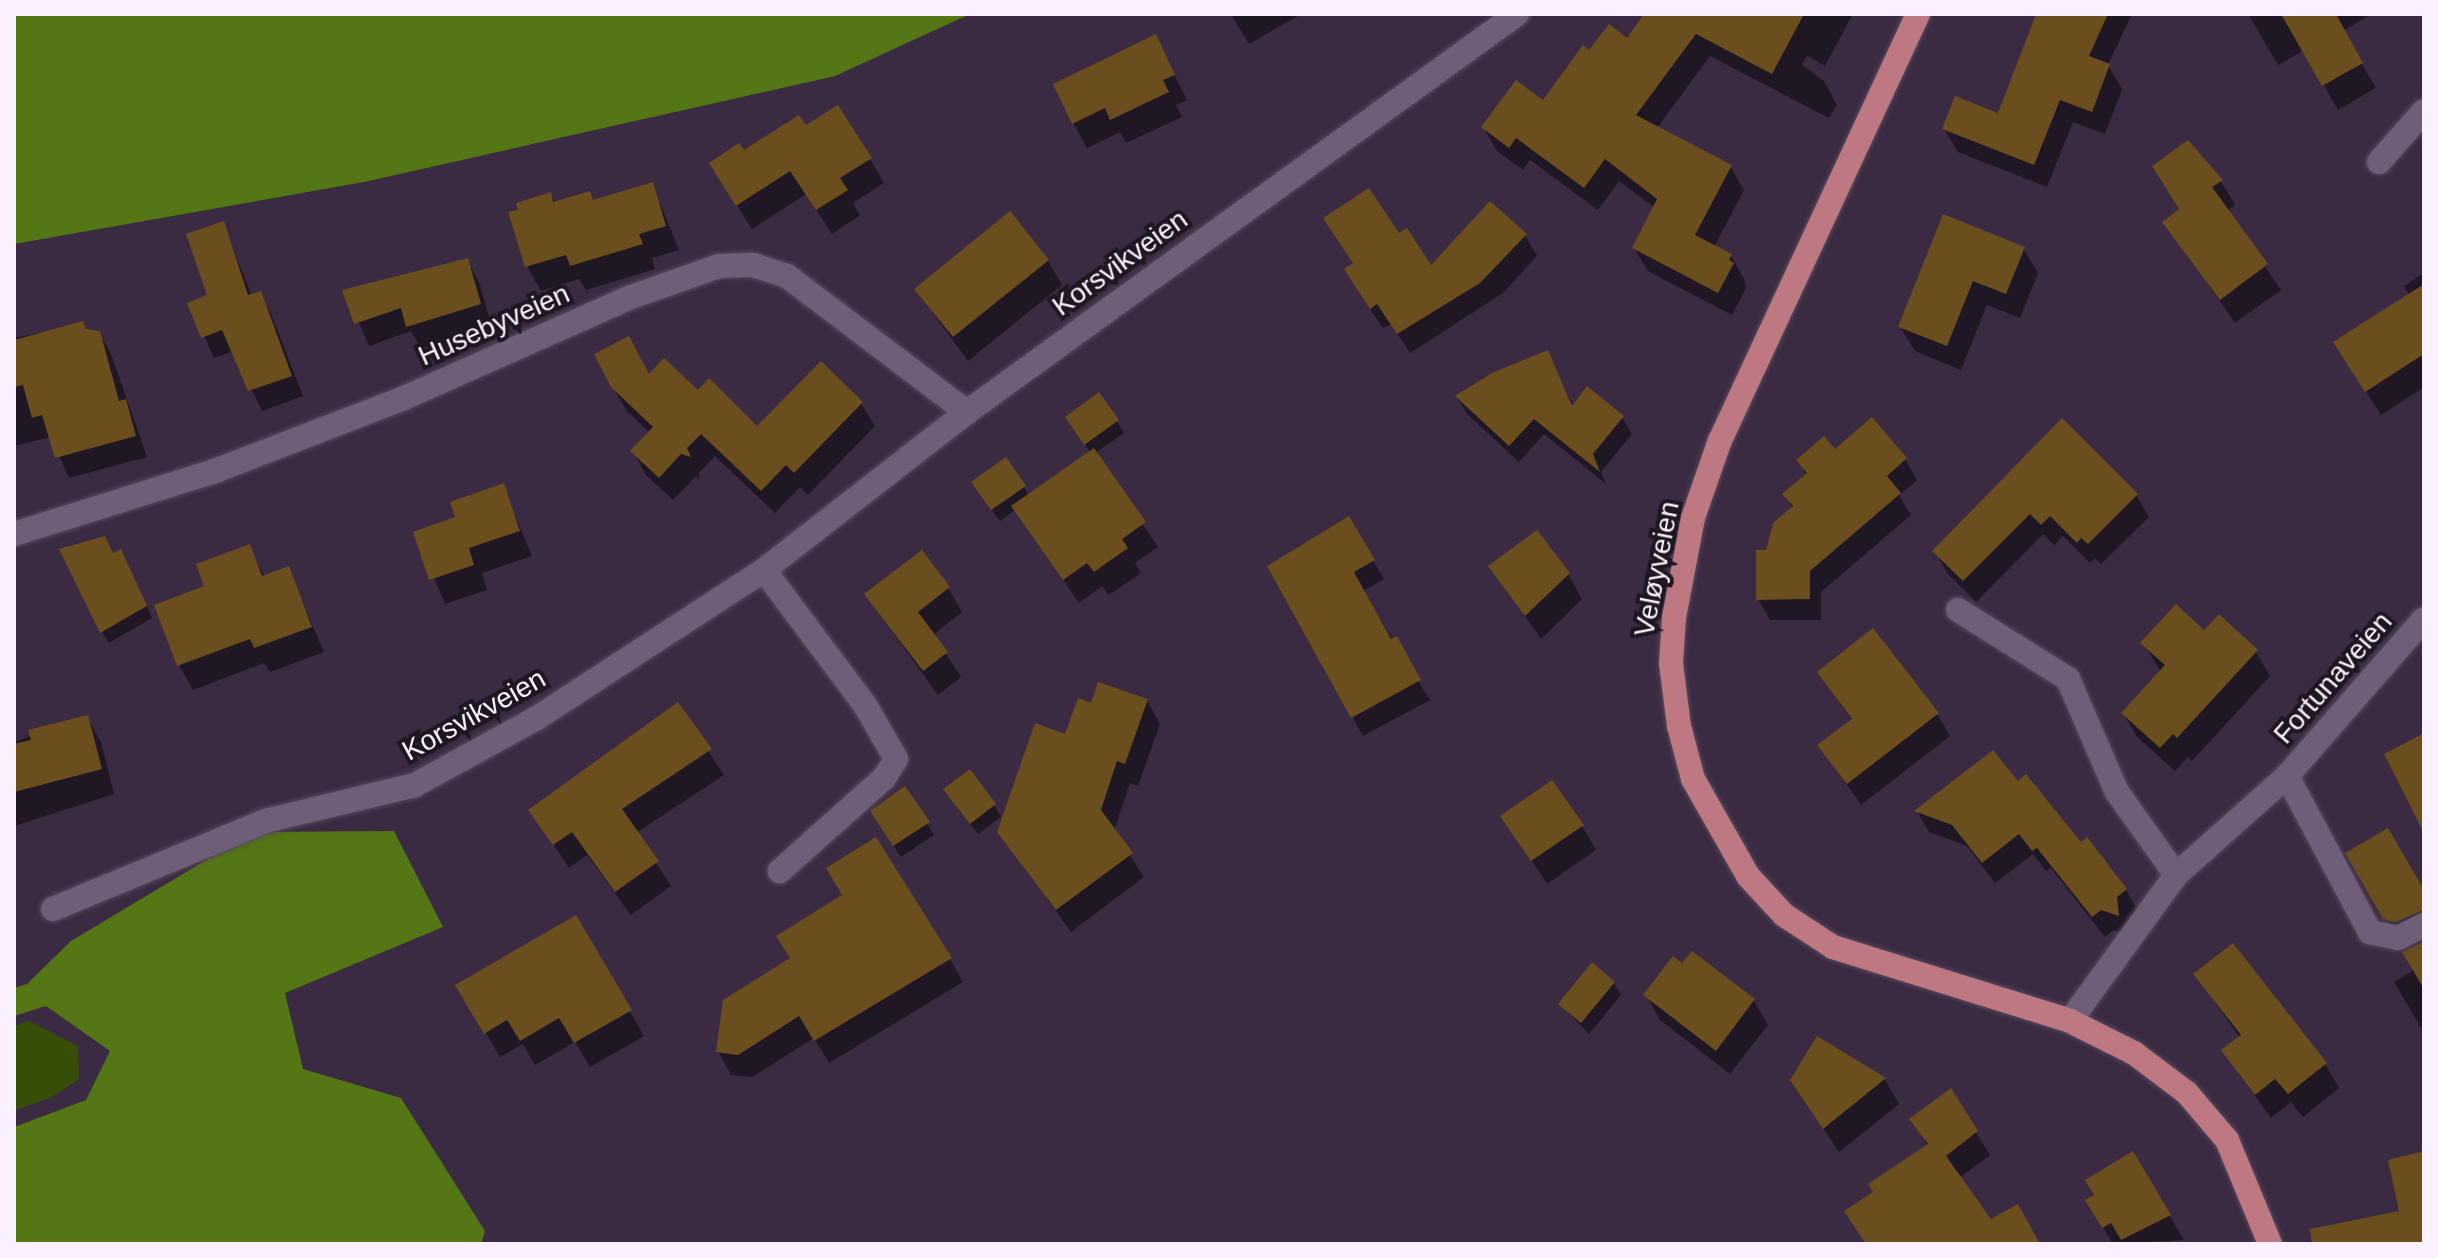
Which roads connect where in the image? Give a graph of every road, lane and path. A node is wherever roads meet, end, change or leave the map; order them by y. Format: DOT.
graph roads {
  1 [pos="1517,14"];
  2 [pos="1918,14"];
  3 [pos="2424,111"];
  4 [pos="2379,162"];
  5 [pos="967,412"];
  6 [pos="14,534"];
  7 [pos="764,570"];
  8 [pos="1958,610"];
  9 [pos="2424,619"];
  10 [pos="2287,776"];
  11 [pos="780,871"];
  12 [pos="2176,875"];
  13 [pos="53,909"];
  14 [pos="2424,925"];
  15 [pos="2070,1021"];
  16 [pos="2270,1244"];
  1 -- 5 [label="street, Korsvikveien"];
  2 -- 15 [label="main road, Veløyveien"];
  3 -- 4 [label="street"];
  5 -- 6 [label="street, Husebyveien"];
  5 -- 7 [label="street, Korsvikveien"];
  7 -- 11 [label="street"];
  7 -- 13 [label="street, Korsvikveien"];
  8 -- 12 [label="street"];
  9 -- 10 [label="street, Fortunaveien"];
  10 -- 12 [label="street, Fortunaveien"];
  10 -- 14 [label="street, Fortunaveien"];
  12 -- 15 [label="street, Fortunaveien"];
  15 -- 16 [label="main road, Veløyveien"];
}
